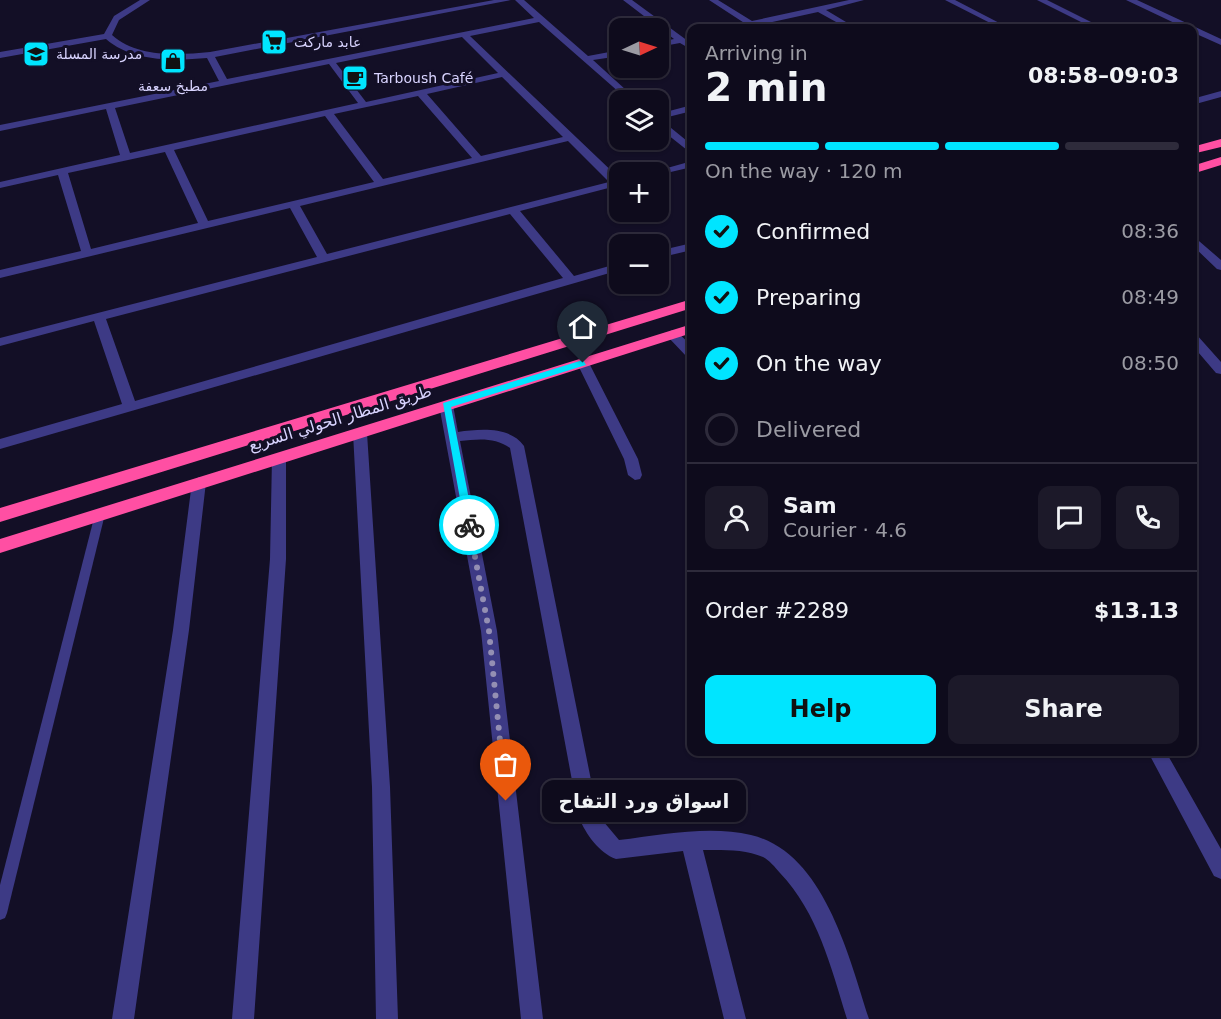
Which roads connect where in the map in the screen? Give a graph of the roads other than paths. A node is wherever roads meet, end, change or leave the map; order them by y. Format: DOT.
graph roads {
  1 [pos="146,0"];
  2 [pos="507,0"];
  3 [pos="519,0"];
  4 [pos="643,0"];
  5 [pos="713,0"];
  6 [pos="860,0"];
  7 [pos="949,0"];
  8 [pos="1041,0"];
  9 [pos="1130,0"];
  10 [pos="629,1"];
  11 [pos="819,9"];
  12 [pos="540,19"];
  13 [pos="751,24"];
  14 [pos="762,24"];
  15 [pos="845,24"];
  16 [pos="997,24"];
  17 [pos="1091,24"];
  18 [pos="1177,24"];
  19 [pos="1197,34"];
  20 [pos="464,35"];
  21 [pos="108,36"];
  22 [pos="681,40"];
  23 [pos="1220,40"];
  24 [pos="669,43"];
  25 [pos="687,44"];
  26 [pos="0,55"];
  27 [pos="609,55"];
  28 [pos="210,56"];
  29 [pos="586,59"];
  30 [pos="332,63"];
  31 [pos="504,74"];
  32 [pos="225,84"];
  33 [pos="622,90"];
  34 [pos="420,92"];
  35 [pos="1221,94"];
  36 [pos="1197,101"];
  37 [pos="364,105"];
  38 [pos="110,107"];
  39 [pos="687,109"];
  40 [pos="328,113"];
  41 [pos="669,114"];
  42 [pos="0,128"];
  43 [pos="669,131"];
  44 [pos="569,138"];
  45 [pos="1221,143"];
  46 [pos="687,147"];
  47 [pos="168,148"];
  48 [pos="1197,150"];
  49 [pos="126,157"];
  50 [pos="478,159"];
  51 [pos="1221,160"];
  52 [pos="687,165"];
  53 [pos="1197,168"];
  54 [pos="669,169"];
  55 [pos="63,171"];
  56 [pos="609,175"];
  57 [pos="380,183"];
  58 [pos="0,185"];
  59 [pos="609,185"];
  60 [pos="293,203"];
  61 [pos="513,210"];
  62 [pos="204,225"];
  63 [pos="1197,243"];
  64 [pos="687,247"];
  65 [pos="669,252"];
  66 [pos="87,253"];
  67 [pos="324,258"];
  68 [pos="1221,267"];
  69 [pos="609,269"];
  70 [pos="0,274"];
  71 [pos="571,280"];
  72 [pos="687,304"];
  73 [pos="99,316"];
  74 [pos="687,330"];
  75 [pos="672,334"];
  76 [pos="585,335"];
  77 [pos="0,342"];
  78 [pos="1197,343"];
  79 [pos="687,349"];
  80 [pos="602,357"];
  81 [pos="510,359"];
  82 [pos="583,363"];
  83 [pos="1221,370"];
  84 [pos="525,382"];
  85 [pos="446,405"];
  86 [pos="130,407"];
  87 [pos="360,433"];
  88 [pos="452,437"];
  89 [pos="0,444"];
  90 [pos="279,458"];
  91 [pos="635,475"];
  92 [pos="198,482"];
  93 [pos="0,514"];
  94 [pos="100,514"];
  95 [pos="0,546"];
  96 [pos="1159,756"];
  97 [pos="691,842"];
  98 [pos="1221,869"];
  99 [pos="0,913"];
  100 [pos="123,1019"];
  101 [pos="243,1019"];
  102 [pos="387,1019"];
  103 [pos="532,1019"];
  104 [pos="735,1019"];
  105 [pos="858,1019"];
  1 -- 21 [label="street"];
  2 -- 28 [label="street"];
  3 -- 12 [label="street"];
  4 -- 10 [label="street"];
  5 -- 13 [label="street"];
  6 -- 11 [label="street"];
  7 -- 16 [label="street"];
  8 -- 17 [label="street"];
  9 -- 18 [label="street"];
  10 -- 22 [label="street"];
  11 -- 14 [label="street"];
  11 -- 15 [label="street"];
  12 -- 20 [label="street"];
  12 -- 29 [label="street"];
  19 -- 23 [label="street"];
  20 -- 30 [label="street"];
  20 -- 31 [label="street"];
  21 -- 26 [label="street"];
  21 -- 28 [label="street"];
  22 -- 24 [label="street"];
  22 -- 25 [label="street"];
  27 -- 29 [label="street"];
  28 -- 32 [label="street"];
  29 -- 33 [label="street"];
  30 -- 32 [label="street"];
  30 -- 37 [label="street"];
  31 -- 34 [label="street"];
  31 -- 44 [label="street"];
  32 -- 38 [label="street"];
  34 -- 37 [label="street"];
  34 -- 50 [label="street"];
  35 -- 36 [label="street"];
  37 -- 40 [label="street"];
  38 -- 42 [label="street"];
  38 -- 49 [label="street"];
  39 -- 41 [label="street"];
  40 -- 47 [label="street"];
  40 -- 57 [label="street"];
  43 -- 46 [label="street"];
  44 -- 50 [label="street"];
  44 -- 56 [label="street"];
  45 -- 48 [label="highway"];
  47 -- 49 [label="street"];
  47 -- 62 [label="street"];
  49 -- 55 [label="street"];
  50 -- 57 [label="street"];
  51 -- 53 [label="highway"];
  52 -- 54 [label="street"];
  55 -- 58 [label="street"];
  55 -- 66 [label="street"];
  57 -- 60 [label="street"];
  59 -- 61 [label="street"];
  60 -- 62 [label="street"];
  60 -- 67 [label="street"];
  61 -- 67 [label="street"];
  61 -- 71 [label="street"];
  62 -- 66 [label="street"];
  63 -- 68 [label="street"];
  64 -- 65 [label="street"];
  66 -- 70 [label="street"];
  67 -- 73 [label="street"];
  69 -- 71 [label="street"];
  71 -- 86 [label="street"];
  72 -- 76 [label="highway, طريق المطار الحولي السريع"];
  73 -- 77 [label="street"];
  73 -- 86 [label="street"];
  74 -- 75 [label="highway, طريق المطار الحولي السريع"];
  75 -- 79 [label="street"];
  75 -- 80 [label="highway, طريق المطار الحولي السريع"];
  76 -- 80 [label="highway"];
  76 -- 81 [label="highway, طريق المطار الحولي السريع"];
  78 -- 83 [label="street"];
  80 -- 82 [label="highway, طريق المطار الحولي السريع"];
  81 -- 84 [label="highway"];
  81 -- 93 [label="highway, طريق المطار الحولي السريع"];
  82 -- 84 [label="highway, طريق المطار الحولي السريع"];
  82 -- 91 [label="street"];
  84 -- 85 [label="highway, طريق المطار الحولي السريع"];
  85 -- 87 [label="highway, طريق المطار الحولي السريع"];
  85 -- 88 [label="street"];
  86 -- 89 [label="street"];
  87 -- 90 [label="highway, طريق المطار الحولي السريع"];
  87 -- 102 [label="street"];
  88 -- 97 [label="street"];
  88 -- 103 [label="street"];
  90 -- 92 [label="highway, طريق المطار الحولي السريع"];
  90 -- 101 [label="street"];
  92 -- 94 [label="highway, طريق المطار الحولي السريع"];
  92 -- 100 [label="street"];
  94 -- 95 [label="highway, طريق المطار الحولي السريع"];
  94 -- 99 [label="lane"];
  96 -- 98 [label="street"];
  97 -- 104 [label="street"];
  97 -- 105 [label="street"];
}
